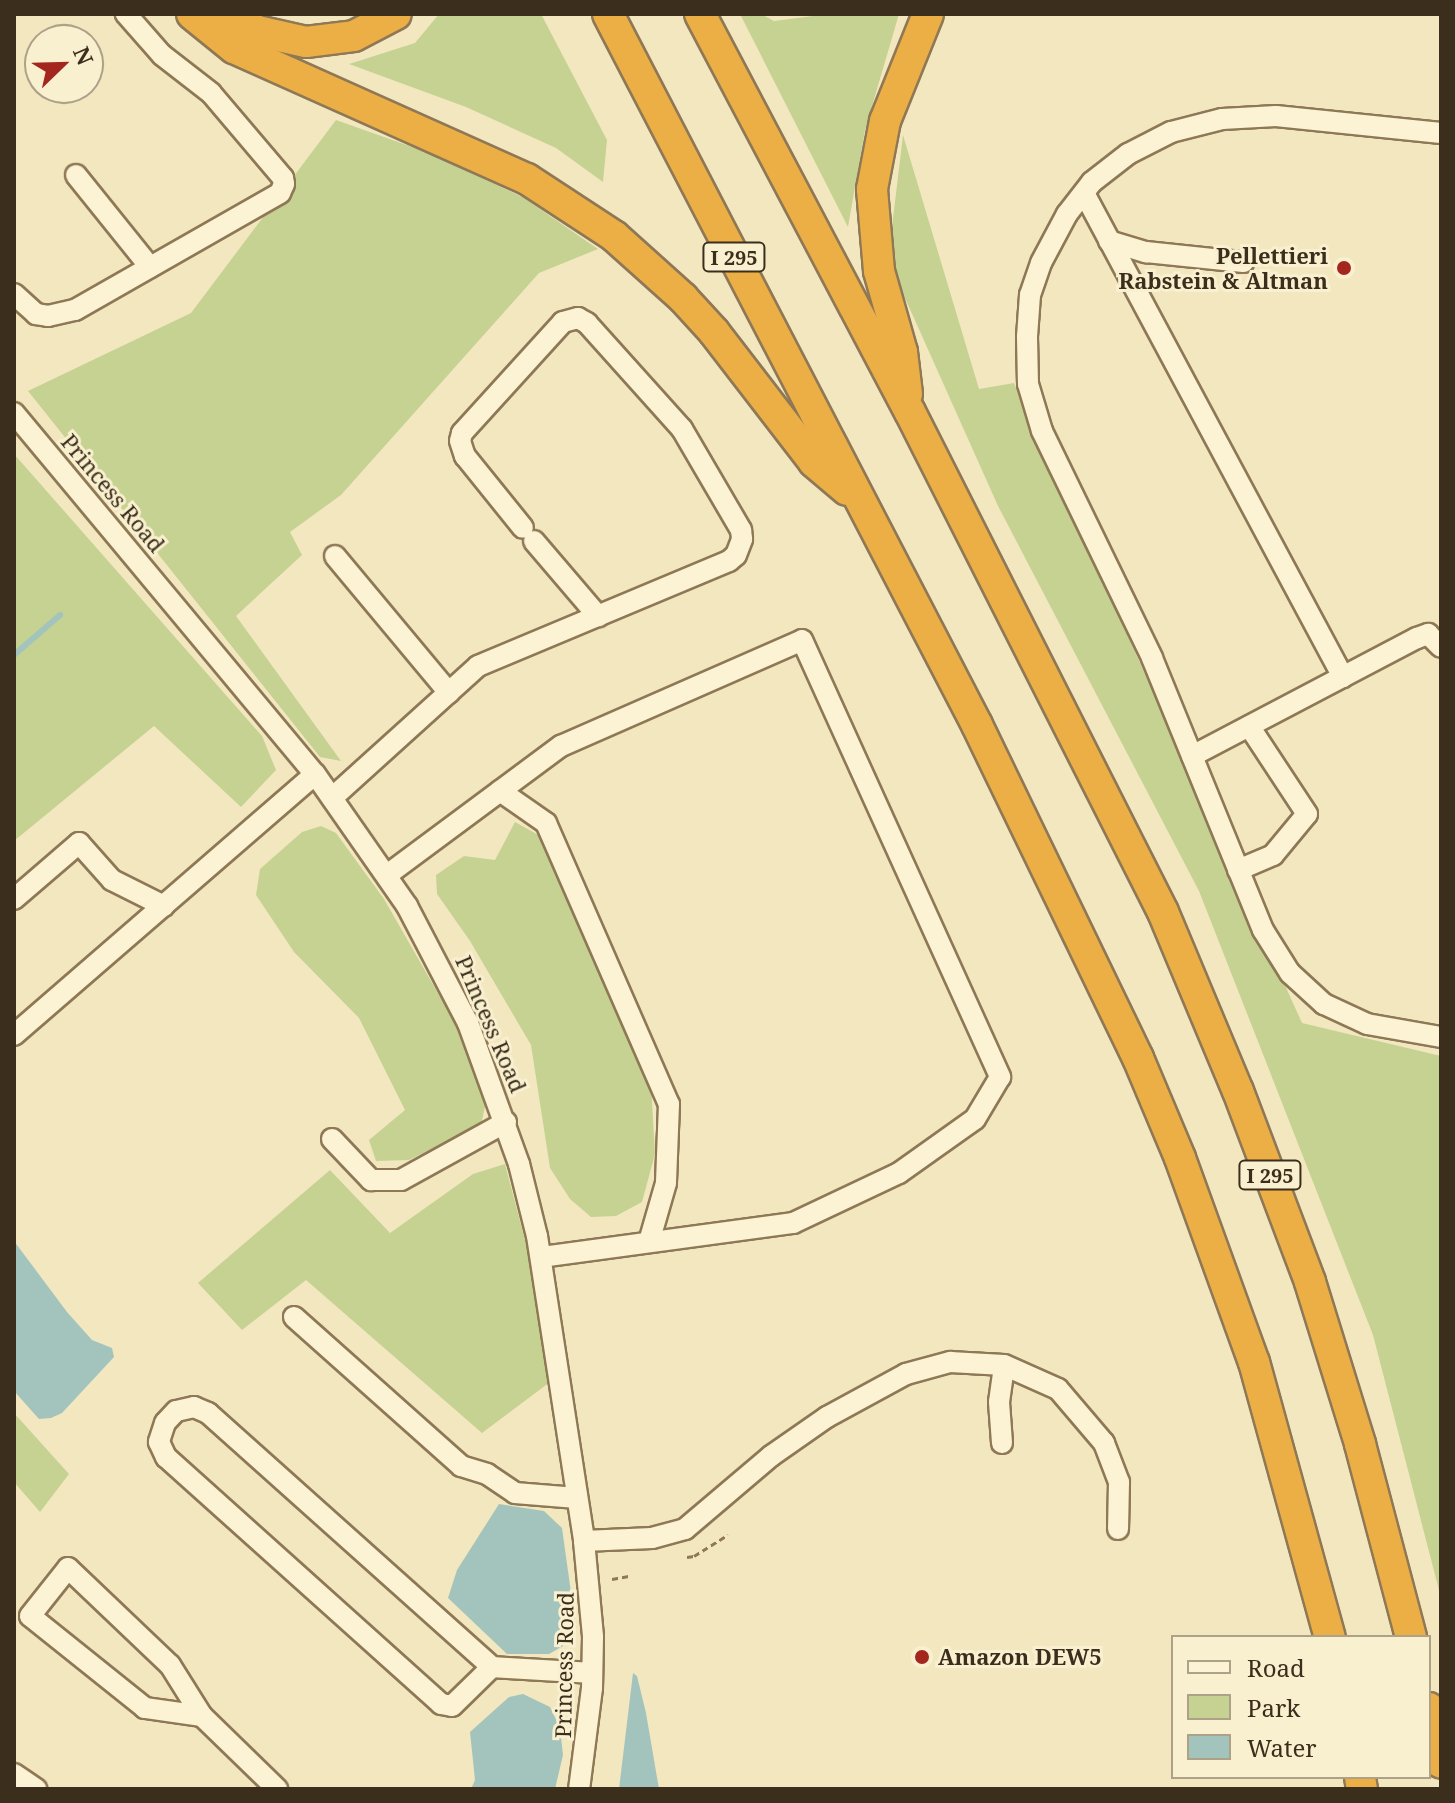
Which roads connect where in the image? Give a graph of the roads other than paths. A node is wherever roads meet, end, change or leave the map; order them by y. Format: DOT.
graph roads {
  1 [pos="126,14"];
  2 [pos="192,14"];
  3 [pos="229,14"];
  4 [pos="396,14"];
  5 [pos="608,14"];
  6 [pos="700,14"];
  7 [pos="928,14"];
  8 [pos="1441,133"];
  9 [pos="76,175"];
  10 [pos="1084,193"];
  11 [pos="1109,241"];
  12 [pos="1243,262"];
  13 [pos="150,267"];
  14 [pos="14,294"];
  15 [pos="910,412"];
  16 [pos="14,413"];
  17 [pos="859,501"];
  18 [pos="335,556"];
  19 [pos="598,616"];
  20 [pos="1441,647"];
  21 [pos="1343,677"];
  22 [pos="449,693"];
  23 [pos="1249,726"];
  24 [pos="1192,756"];
  25 [pos="315,774"];
  26 [pos="500,791"];
  27 [pos="332,798"];
  28 [pos="1238,870"];
  29 [pos="387,875"];
  30 [pos="14,899"];
  31 [pos="164,906"];
  32 [pos="14,1035"];
  33 [pos="1441,1037"];
  34 [pos="506,1122"];
  35 [pos="332,1139"];
  36 [pos="649,1242"];
  37 [pos="541,1257"];
  38 [pos="294,1317"];
  39 [pos="1004,1365"];
  40 [pos="1002,1443"];
  41 [pos="577,1498"];
  42 [pos="1118,1529"];
  43 [pos="584,1541"];
  44 [pos="1329,1635"];
  45 [pos="1410,1635"];
  46 [pos="492,1667"];
  47 [pos="592,1673"];
  48 [pos="202,1716"];
  49 [pos="1431,1717"];
  50 [pos="1441,1763"];
  51 [pos="14,1774"];
  52 [pos="36,1789"];
  53 [pos="277,1789"];
  54 [pos="579,1789"];
  1 -- 13 [label="street"];
  2 -- 17 [label="highway"];
  3 -- 4 [label="highway"];
  5 -- 17 [label="highway, I 295"];
  6 -- 15 [label="highway, I 295"];
  7 -- 15 [label="highway"];
  8 -- 10 [label="street"];
  9 -- 13 [label="street"];
  10 -- 11 [label="street"];
  10 -- 24 [label="street"];
  11 -- 12 [label="street"];
  11 -- 21 [label="street"];
  13 -- 14 [label="street"];
  15 -- 45 [label="highway, I 295"];
  16 -- 25 [label="street, Princess Road"];
  17 -- 44 [label="highway, I 295"];
  18 -- 22 [label="street"];
  19 -- 19 [label="street"];
  19 -- 22 [label="street"];
  20 -- 21 [label="street"];
  21 -- 23 [label="street"];
  22 -- 27 [label="street"];
  23 -- 24 [label="street"];
  23 -- 28 [label="street"];
  24 -- 28 [label="street"];
  25 -- 27 [label="street, Princess Road"];
  25 -- 31 [label="street"];
  26 -- 29 [label="street"];
  26 -- 36 [label="street"];
  26 -- 36 [label="street"];
  27 -- 29 [label="street, Princess Road"];
  28 -- 33 [label="street"];
  29 -- 34 [label="street, Princess Road"];
  30 -- 31 [label="street"];
  31 -- 32 [label="street"];
  34 -- 35 [label="street"];
  34 -- 37 [label="street, Princess Road"];
  36 -- 37 [label="street"];
  37 -- 41 [label="street, Princess Road"];
  38 -- 41 [label="street"];
  39 -- 40 [label="street"];
  39 -- 42 [label="street"];
  39 -- 43 [label="street"];
  41 -- 43 [label="street, Princess Road"];
  43 -- 47 [label="street, Princess Road"];
  46 -- 46 [label="street"];
  46 -- 47 [label="street"];
  47 -- 54 [label="street, Princess Road"];
  48 -- 48 [label="street"];
  48 -- 53 [label="street"];
  49 -- 50 [label="highway"];
  51 -- 52 [label="street"];
}
